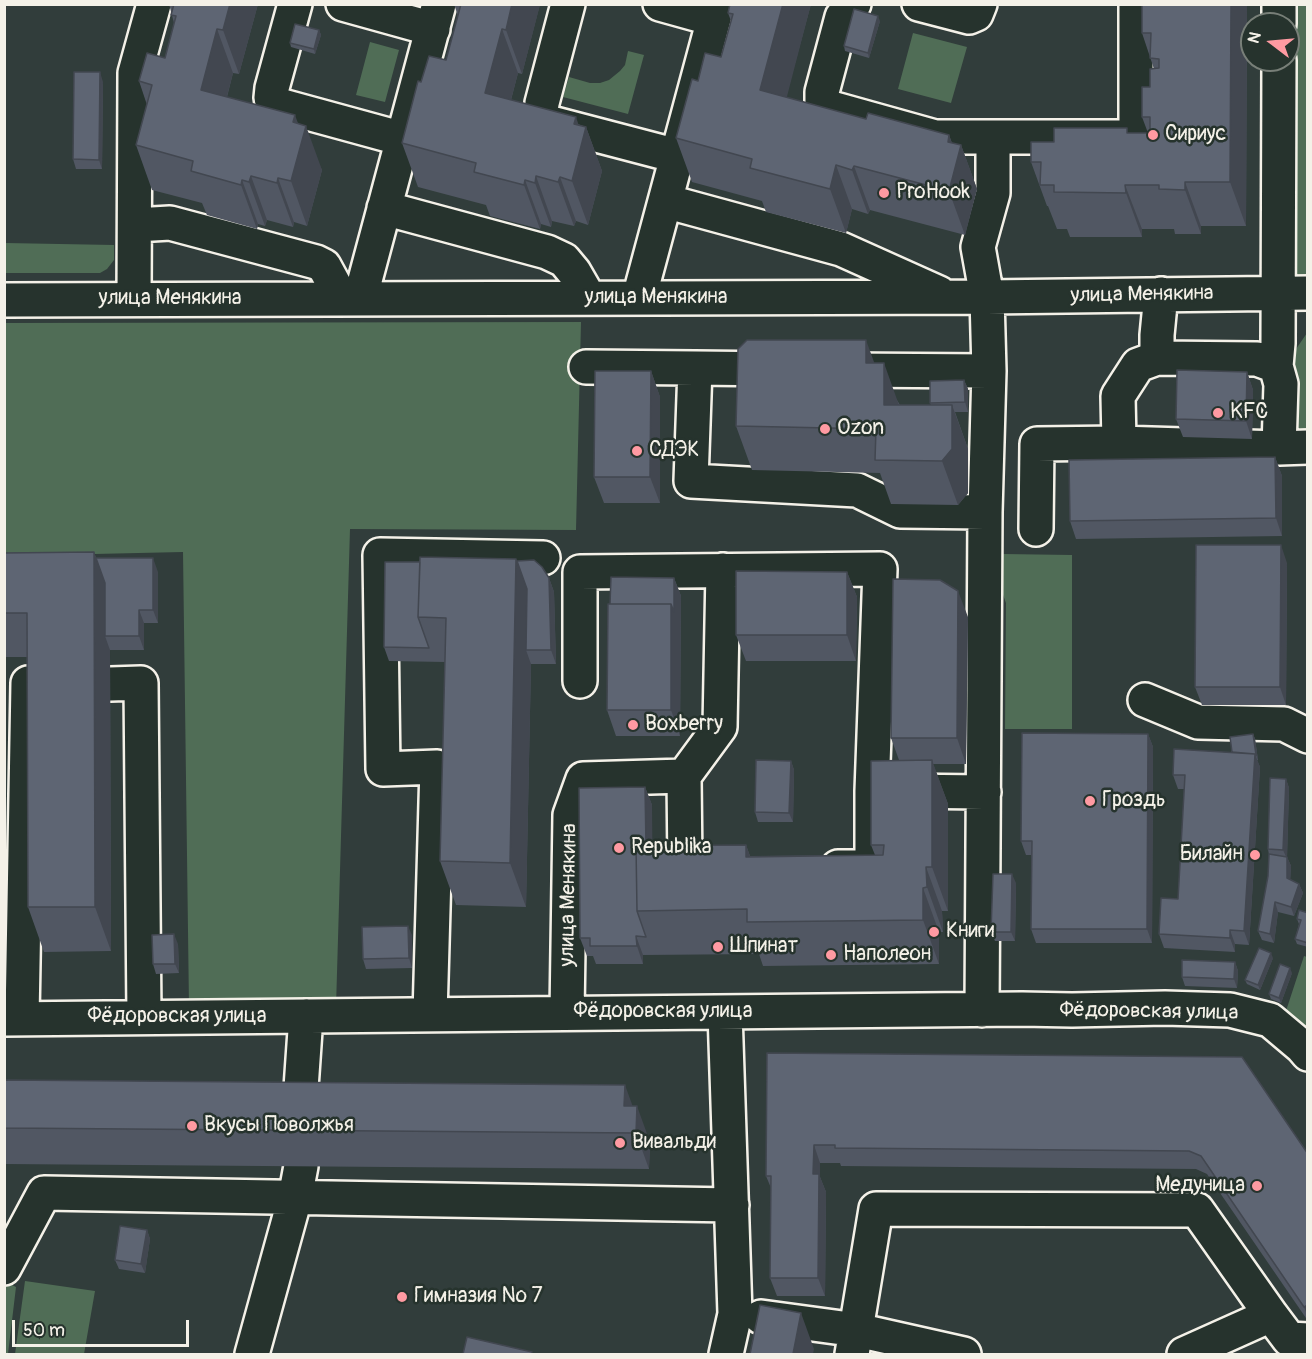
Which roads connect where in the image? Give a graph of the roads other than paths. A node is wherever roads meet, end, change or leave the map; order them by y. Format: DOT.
graph roads {
  1 [pos="154,4"];
  2 [pos="295,4"];
  3 [pos="343,4"];
  4 [pos="568,4"];
  5 [pos="660,4"];
  6 [pos="854,4"];
  7 [pos="920,4"];
  8 [pos="980,4"];
  9 [pos="1136,4"];
  10 [pos="716,12"];
  11 [pos="436,16"];
  12 [pos="1279,72"];
  13 [pos="993,137"];
  14 [pos="403,139"];
  15 [pos="677,156"];
  16 [pos="665,201"];
  17 [pos="384,208"];
  18 [pos="135,225"];
  19 [pos="1293,293"];
  20 [pos="1161,294"];
  21 [pos="948,297"];
  22 [pos="987,297"];
  23 [pos="589,298"];
  24 [pos="639,298"];
  25 [pos="134,299"];
  26 [pos="351,299"];
  27 [pos="4,300"];
  28 [pos="1157,358"];
  29 [pos="1276,366"];
  30 [pos="586,367"];
  31 [pos="695,368"];
  32 [pos="989,371"];
  33 [pos="1119,443"];
  34 [pos="1293,448"];
  35 [pos="985,512"];
  36 [pos="1036,529"];
  37 [pos="543,558"];
  38 [pos="723,570"];
  39 [pos="580,681"];
  40 [pos="44,684"];
  41 [pos="110,684"];
  42 [pos="1145,700"];
  43 [pos="1308,736"];
  44 [pos="684,776"];
  45 [pos="872,791"];
  46 [pos="984,792"];
  47 [pos="814,867"];
  48 [pos="732,868"];
  49 [pos="982,1010"];
  50 [pos="725,1012"];
  51 [pos="567,1013"];
  52 [pos="430,1015"];
  53 [pos="306,1016"];
  54 [pos="144,1017"];
  55 [pos="13,1018"];
  56 [pos="1308,1054"];
  57 [pos="299,1118"];
  58 [pos="301,1166"];
  59 [pos="295,1198"];
  60 [pos="732,1205"];
  61 [pos="4,1268"];
  62 [pos="735,1314"];
  63 [pos="1271,1315"];
  64 [pos="1308,1340"];
  65 [pos="854,1342"];
  66 [pos="252,1354"];
  67 [pos="726,1354"];
  68 [pos="964,1354"];
  69 [pos="1184,1354"];
  1 -- 18 [label="street"];
  2 -- 14 [label="street"];
  3 -- 11 [label="street"];
  4 -- 15 [label="street"];
  5 -- 10 [label="street"];
  6 -- 13 [label="street"];
  7 -- 8 [label="street"];
  9 -- 13 [label="street"];
  10 -- 15 [label="street"];
  11 -- 14 [label="street"];
  12 -- 19 [label="street"];
  13 -- 22 [label="street"];
  14 -- 17 [label="street"];
  15 -- 16 [label="street"];
  16 -- 21 [label="street"];
  16 -- 24 [label="street"];
  17 -- 23 [label="street"];
  17 -- 26 [label="street"];
  18 -- 25 [label="street"];
  18 -- 26 [label="street"];
  19 -- 20 [label="street, улица Менякина"];
  19 -- 29 [label="street"];
  20 -- 22 [label="street, улица Менякина"];
  20 -- 28 [label="street"];
  21 -- 22 [label="street, улица Менякина"];
  21 -- 24 [label="street, улица Менякина"];
  22 -- 32 [label="street"];
  23 -- 24 [label="street, улица Менякина"];
  23 -- 26 [label="street, улица Менякина"];
  25 -- 26 [label="street, улица Менякина"];
  25 -- 27 [label="street, улица Менякина"];
  28 -- 29 [label="street"];
  28 -- 33 [label="street"];
  29 -- 34 [label="street"];
  30 -- 31 [label="street"];
  31 -- 32 [label="street"];
  31 -- 35 [label="street"];
  32 -- 35 [label="street"];
  33 -- 34 [label="street"];
  33 -- 36 [label="street"];
  35 -- 46 [label="street"];
  37 -- 52 [label="street"];
  38 -- 39 [label="street"];
  38 -- 44 [label="street"];
  38 -- 45 [label="street"];
  40 -- 55 [label="street"];
  41 -- 54 [label="street"];
  42 -- 43 [label="street"];
  44 -- 48 [label="street"];
  44 -- 51 [label="street, улица Менякина"];
  45 -- 46 [label="street"];
  45 -- 47 [label="street"];
  46 -- 49 [label="street"];
  49 -- 50 [label="street, Фёдоровская улица"];
  49 -- 56 [label="street, Фёдоровская улица"];
  50 -- 51 [label="street, Фёдоровская улица"];
  50 -- 60 [label="street"];
  51 -- 52 [label="street, Фёдоровская улица"];
  52 -- 53 [label="street, Фёдоровская улица"];
  53 -- 54 [label="street, Фёдоровская улица"];
  53 -- 57 [label="street"];
  54 -- 55 [label="street, Фёдоровская улица"];
  58 -- 59 [label="street"];
  59 -- 60 [label="street"];
  59 -- 61 [label="street"];
  59 -- 66 [label="street"];
  60 -- 62 [label="street"];
  62 -- 65 [label="street"];
  62 -- 67 [label="street"];
  63 -- 64 [label="street"];
  63 -- 65 [label="street"];
  63 -- 69 [label="street"];
  65 -- 68 [label="street"];
}
